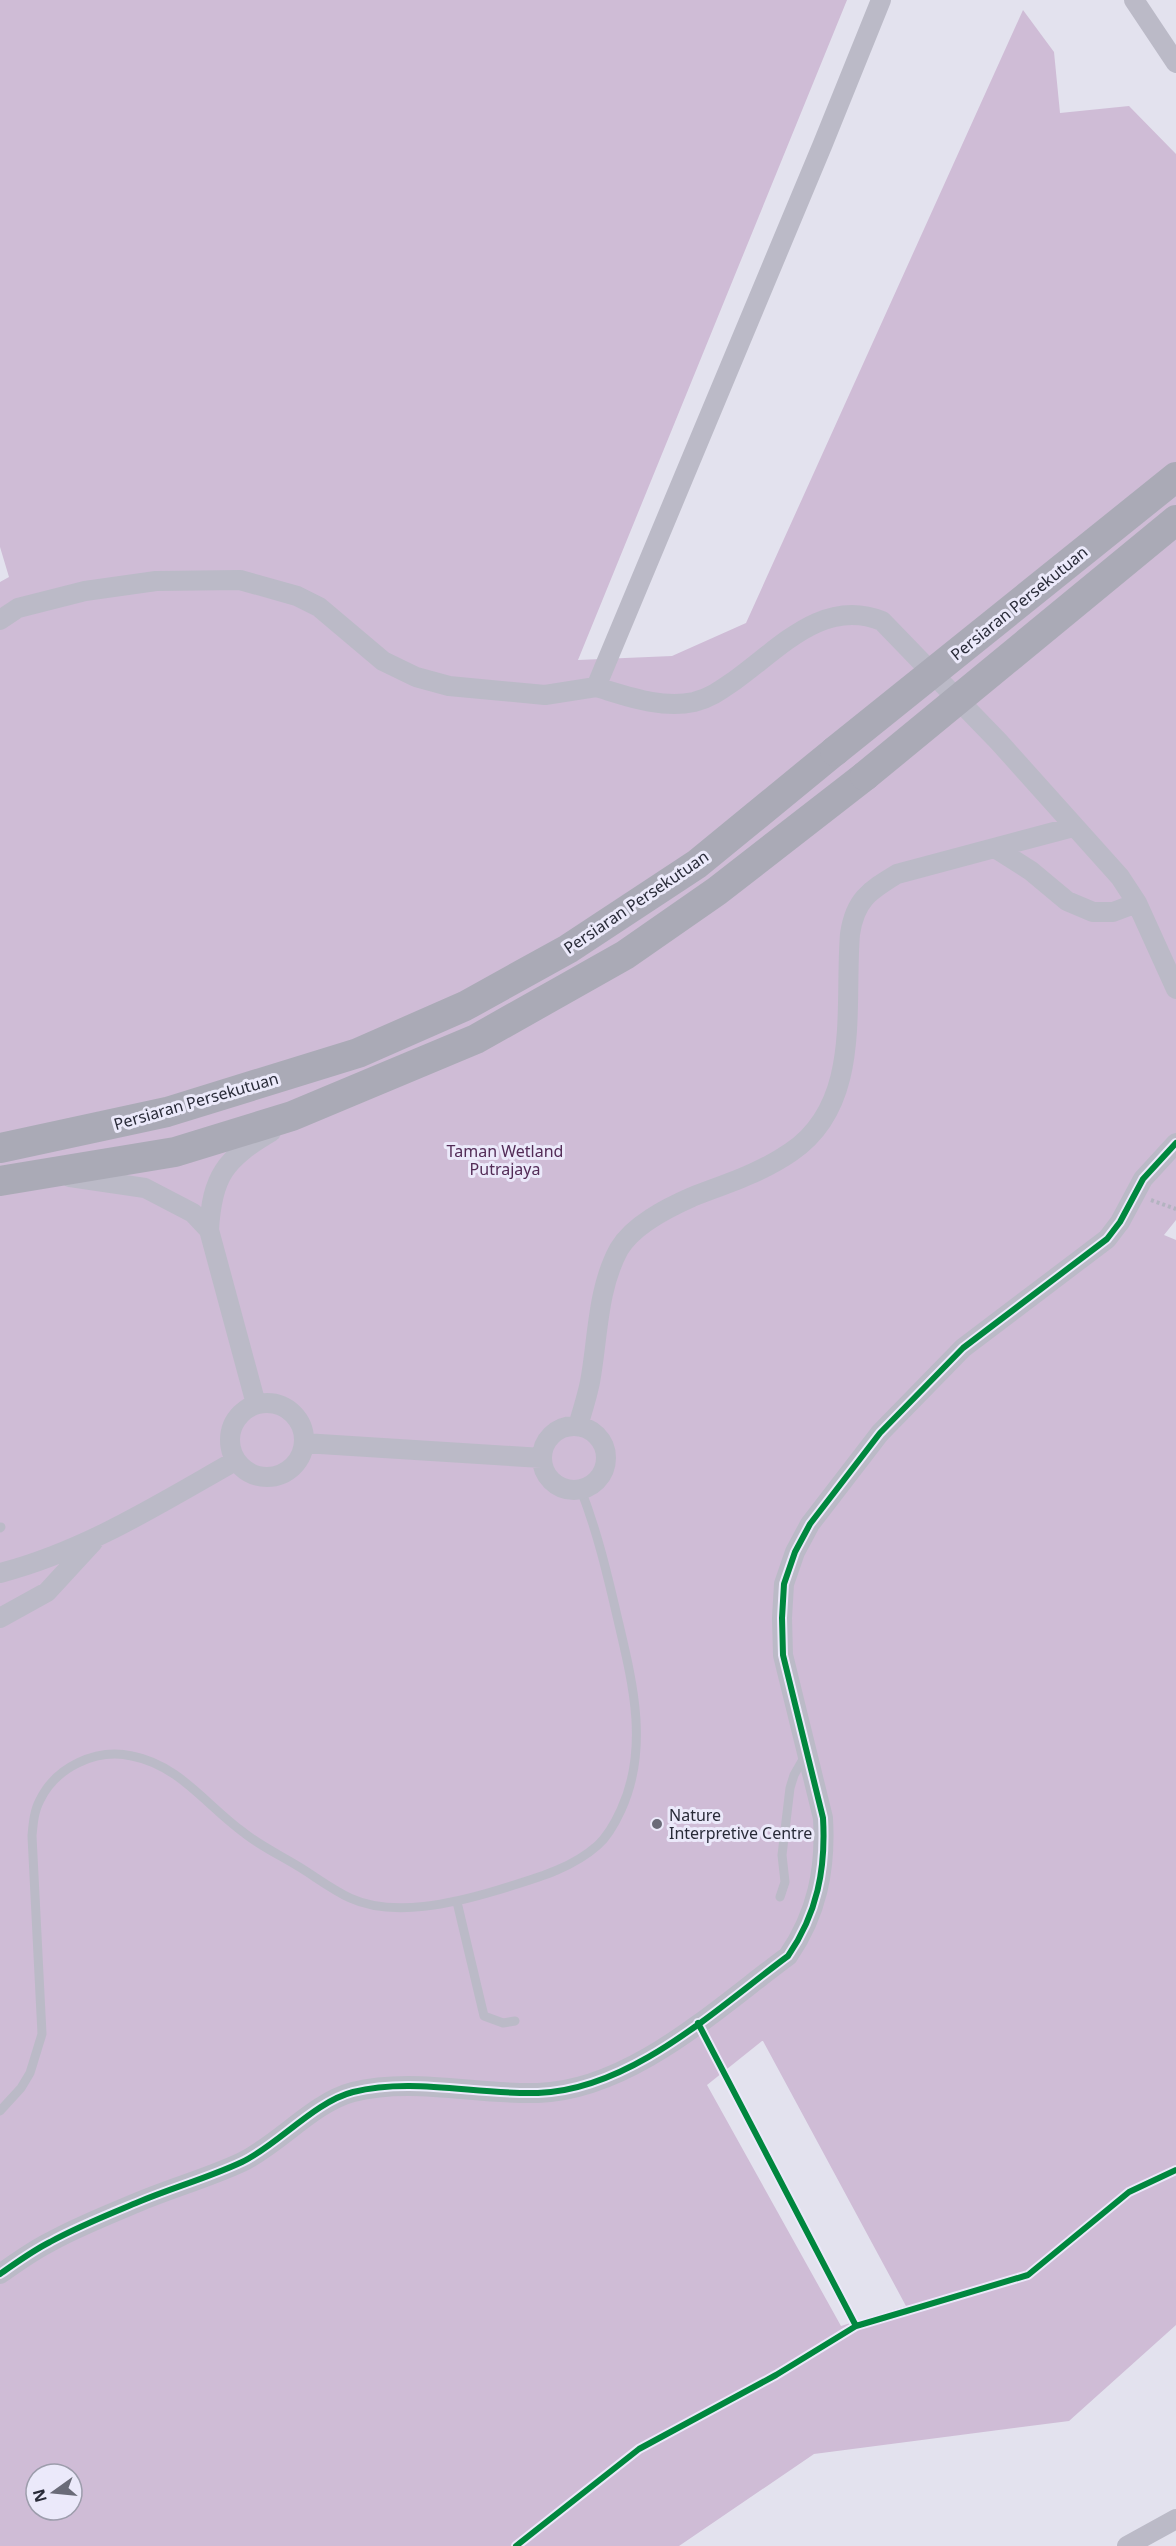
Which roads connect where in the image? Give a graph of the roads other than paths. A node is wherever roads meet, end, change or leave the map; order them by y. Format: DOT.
graph roads {
  1 [pos="881,0"];
  2 [pos="1134,0"];
  3 [pos="1176,63"];
  4 [pos="1176,477"];
  5 [pos="1176,520"];
  6 [pos="0,620"];
  7 [pos="596,687"];
  8 [pos="1073,827"];
  9 [pos="995,848"];
  10 [pos="1137,903"];
  11 [pos="1176,989"];
  12 [pos="292,1116"];
  13 [pos="1176,1143"];
  14 [pos="0,1148"];
  15 [pos="45,1174"];
  16 [pos="0,1181"];
  17 [pos="209,1230"];
  18 [pos="256,1404"];
  19 [pos="578,1426"];
  20 [pos="304,1443"];
  21 [pos="542,1458"];
  22 [pos="235,1461"];
  23 [pos="581,1490"];
  24 [pos="97,1538"];
  25 [pos="0,1573"];
  26 [pos="0,1618"];
  27 [pos="808,1751"];
  28 [pos="780,1897"];
  29 [pos="457,1902"];
  30 [pos="515,2021"];
  31 [pos="0,2111"];
  32 [pos="0,2274"];
  33 [pos="1176,2519"];
  34 [pos="1127,2546"];
  1 -- 7 [label="street"];
  2 -- 3 [label="street"];
  4 -- 14 [label="main road, Persiaran Persekutuan, bridge"];
  5 -- 12 [label="main road, Persiaran Persekutuan, bridge"];
  6 -- 7 [label="street"];
  7 -- 8 [label="street"];
  8 -- 9 [label="street"];
  8 -- 10 [label="street"];
  9 -- 10 [label="street"];
  9 -- 19 [label="street"];
  10 -- 11 [label="street"];
  12 -- 15 [label="main road, Persiaran Persekutuan"];
  12 -- 17 [label="street"];
  13 -- 27 [label="street"];
  15 -- 16 [label="main road, Persiaran Persekutuan"];
  15 -- 17 [label="street"];
  17 -- 18 [label="street"];
  18 -- 20 [label="street"];
  18 -- 22 [label="street"];
  19 -- 21 [label="street"];
  19 -- 23 [label="street"];
  20 -- 21 [label="street"];
  20 -- 22 [label="street"];
  21 -- 23 [label="street"];
  22 -- 24 [label="street"];
  23 -- 29 [label="lane"];
  24 -- 25 [label="street"];
  24 -- 26 [label="street"];
  27 -- 28 [label="lane"];
  27 -- 32 [label="street"];
  29 -- 30 [label="lane"];
  29 -- 31 [label="lane"];
  33 -- 34 [label="street"];
}
